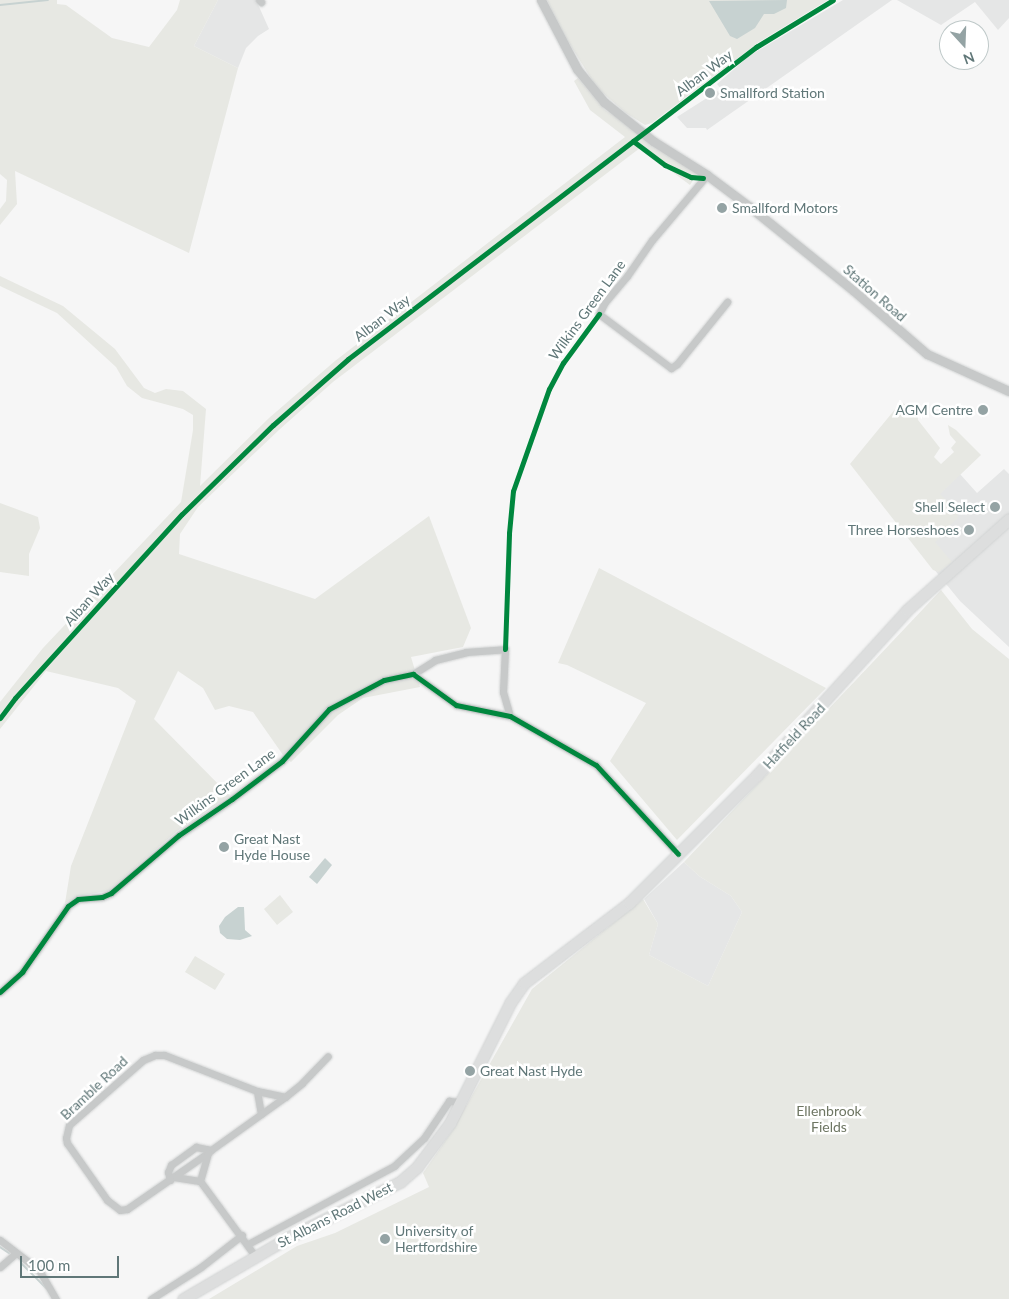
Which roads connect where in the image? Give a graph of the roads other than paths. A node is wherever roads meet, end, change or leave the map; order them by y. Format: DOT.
graph roads {
  1 [pos="541,0"];
  2 [pos="707,175"];
  3 [pos="727,302"];
  4 [pos="1009,391"];
  5 [pos="1009,519"];
  6 [pos="413,674"];
  7 [pos="510,716"];
  8 [pos="678,854"];
  9 [pos="573,946"];
  10 [pos="0,992"];
  11 [pos="328,1056"];
  12 [pos="257,1091"];
  13 [pos="285,1096"];
  14 [pos="461,1102"];
  15 [pos="261,1114"];
  16 [pos="210,1152"];
  17 [pos="172,1178"];
  18 [pos="200,1181"];
  19 [pos="242,1235"];
  20 [pos="0,1240"];
  21 [pos="248,1244"];
  22 [pos="16,1253"];
  23 [pos="255,1256"];
  24 [pos="0,1267"];
  25 [pos="56,1299"];
  26 [pos="151,1299"];
  27 [pos="183,1299"];
  1 -- 2 [label="street, Station Road"];
  2 -- 3 [label="street, Wilkins Green Lane"];
  2 -- 4 [label="street, Station Road"];
  5 -- 8 [label="main road, Hatfield Road"];
  6 -- 7 [label="street"];
  6 -- 7 [label="street"];
  6 -- 10 [label="street, Wilkins Green Lane"];
  7 -- 8 [label="street"];
  8 -- 9 [label="main road, Hatfield Road"];
  9 -- 14 [label="main road, St Albans Road West"];
  11 -- 13 [label="street, Bramble Road"];
  12 -- 13 [label="street, Bramble Road"];
  12 -- 15 [label="street"];
  12 -- 17 [label="street, Bramble Road"];
  13 -- 15 [label="street, Bramble Road"];
  14 -- 21 [label="street, St Albans Road West"];
  14 -- 23 [label="main road, St Albans Road West"];
  15 -- 16 [label="street, Bramble Road"];
  16 -- 17 [label="street, Bramble Road"];
  16 -- 17 [label="street, Bramble Road"];
  16 -- 18 [label="street"];
  17 -- 18 [label="street"];
  18 -- 19 [label="street"];
  19 -- 21 [label="street"];
  19 -- 26 [label="street"];
  20 -- 22 [label="street"];
  21 -- 23 [label="street"];
  22 -- 24 [label="street"];
  22 -- 25 [label="street"];
  23 -- 27 [label="main road, St Albans Road West"];
}
